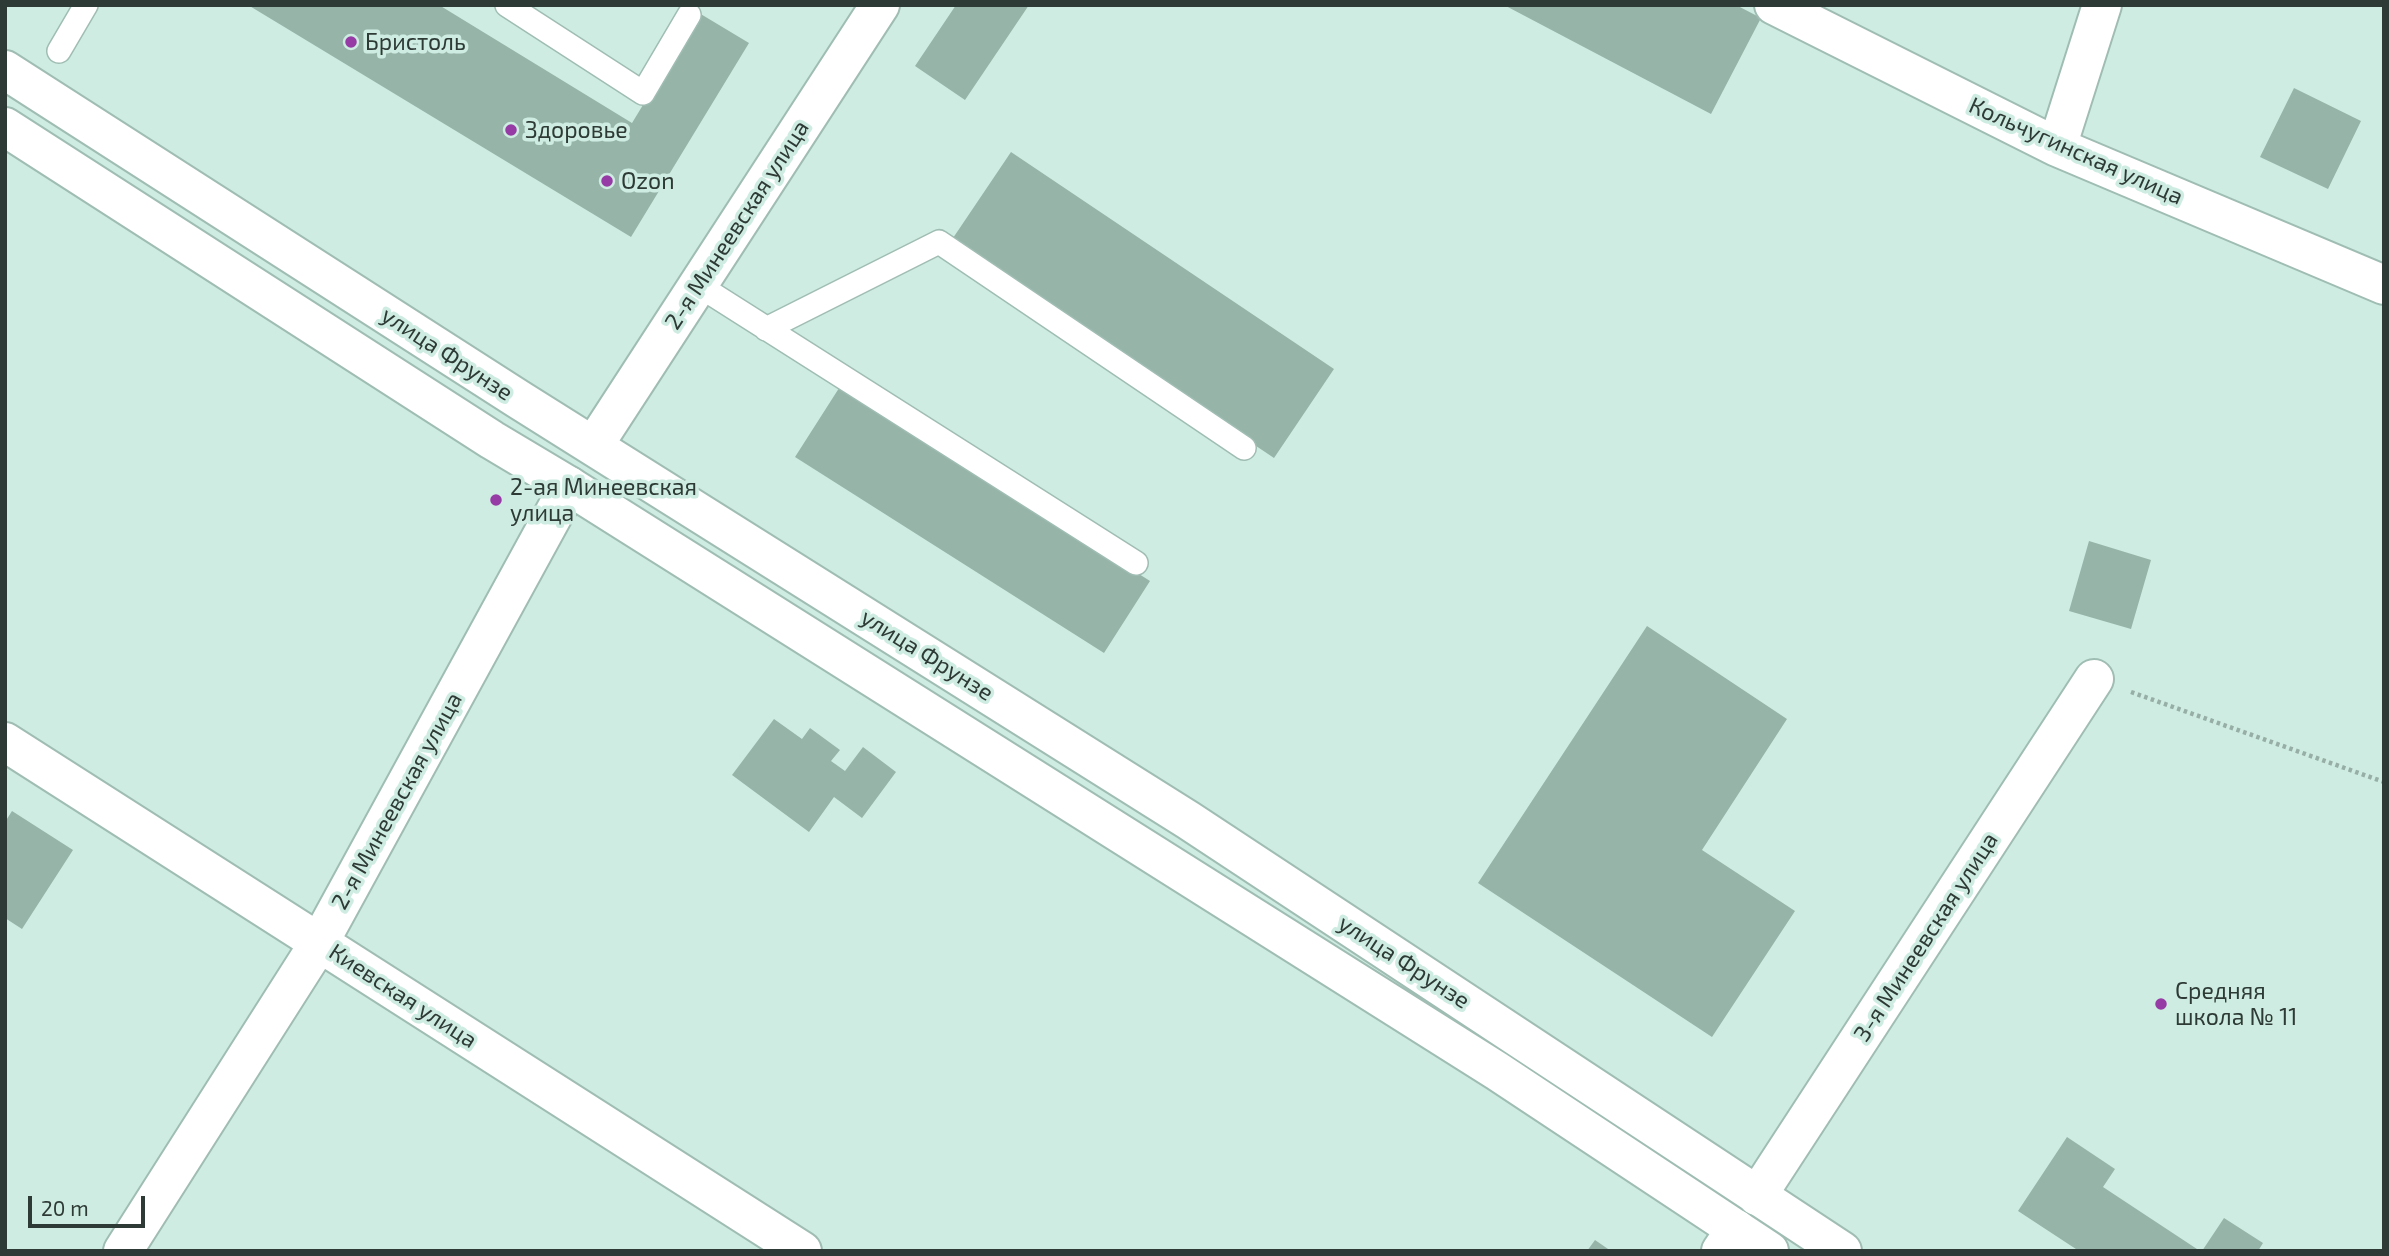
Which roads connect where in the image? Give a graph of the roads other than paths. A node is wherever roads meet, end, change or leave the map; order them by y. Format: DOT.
graph roads {
  1 [pos="86,5"];
  2 [pos="508,5"];
  3 [pos="880,5"];
  4 [pos="1774,5"];
  5 [pos="2102,5"];
  6 [pos="689,15"];
  7 [pos="59,51"];
  8 [pos="5,71"];
  9 [pos="5,127"];
  10 [pos="2057,147"];
  11 [pos="698,285"];
  12 [pos="2384,285"];
  13 [pos="766,329"];
  14 [pos="594,445"];
  15 [pos="1244,448"];
  16 [pos="569,486"];
  17 [pos="1136,563"];
  18 [pos="2094,679"];
  19 [pos="5,742"];
  20 [pos="319,943"];
  21 [pos="1757,1196"];
  22 [pos="1729,1240"];
  23 [pos="122,1251"];
  24 [pos="802,1251"];
  25 [pos="1769,1251"];
  26 [pos="1842,1251"];
  1 -- 7 [label="lane"];
  2 -- 6 [label="lane"];
  3 -- 11 [label="main road, 2-я Минеевская улица"];
  4 -- 10 [label="main road, Кольчугинская улица"];
  5 -- 10 [label="main road"];
  8 -- 14 [label="main road, улица Фрунзе"];
  9 -- 16 [label="main road, улица Фрунзе"];
  10 -- 12 [label="main road, Кольчугинская улица"];
  11 -- 13 [label="lane"];
  11 -- 14 [label="main road, 2-я Минеевская улица"];
  13 -- 15 [label="lane"];
  13 -- 17 [label="lane"];
  14 -- 16 [label="main road, 2-я Минеевская улица"];
  14 -- 21 [label="main road, улица Фрунзе"];
  16 -- 20 [label="main road, 2-я Минеевская улица"];
  16 -- 22 [label="main road, улица Фрунзе"];
  18 -- 21 [label="main road, 3-я Минеевская улица"];
  19 -- 20 [label="main road, Киевская улица"];
  20 -- 23 [label="main road, 2-я Минеевская улица"];
  20 -- 24 [label="main road, Киевская улица"];
  21 -- 22 [label="main road, 3-я Минеевская улица"];
  21 -- 26 [label="main road, улица Фрунзе"];
  22 -- 25 [label="main road, улица Фрунзе"];
}
